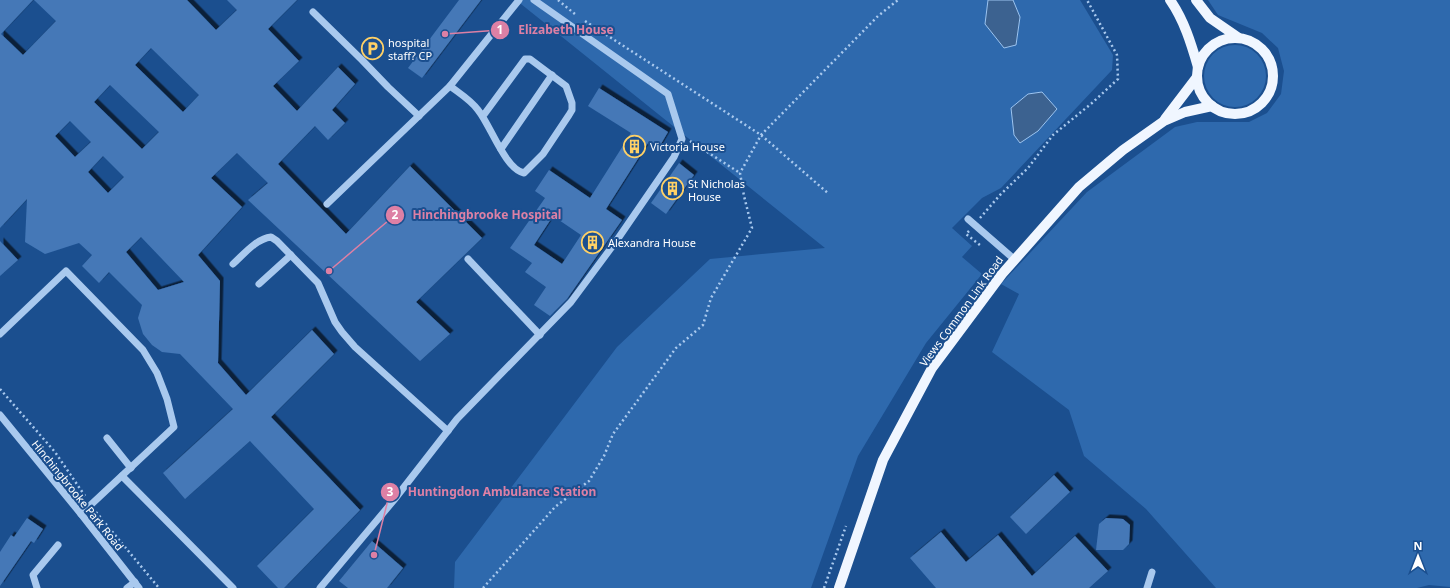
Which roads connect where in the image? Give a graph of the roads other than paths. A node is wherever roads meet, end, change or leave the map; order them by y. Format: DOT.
graph roads {
  1 [pos="519,0"];
  2 [pos="534,0"];
  3 [pos="1170,0"];
  4 [pos="1196,0"];
  5 [pos="313,12"];
  6 [pos="1239,38"];
  7 [pos="1198,72"];
  8 [pos="552,75"];
  9 [pos="450,86"];
  10 [pos="1212,106"];
  11 [pos="419,116"];
  12 [pos="483,116"];
  13 [pos="1164,121"];
  14 [pos="501,149"];
  15 [pos="327,204"];
  16 [pos="968,220"];
  17 [pos="291,255"];
  18 [pos="468,259"];
  19 [pos="1014,259"];
  20 [pos="233,264"];
  21 [pos="259,284"];
  22 [pos="0,334"];
  23 [pos="540,335"];
  24 [pos="0,416"];
  25 [pos="448,431"];
  26 [pos="107,438"];
  27 [pos="131,468"];
  28 [pos="122,476"];
  29 [pos="81,514"];
  30 [pos="58,545"];
  31 [pos="1152,572"];
  32 [pos="137,585"];
  33 [pos="37,588"];
  34 [pos="127,588"];
  35 [pos="233,588"];
  36 [pos="320,588"];
  37 [pos="839,588"];
  38 [pos="1147,588"];
  1 -- 9 [label="street"];
  2 -- 23 [label="street"];
  3 -- 7 [label="main road"];
  4 -- 6 [label="main road"];
  5 -- 11 [label="street"];
  6 -- 7 [label="main road"];
  6 -- 10 [label="main road"];
  7 -- 10 [label="main road"];
  7 -- 13 [label="main road, Views Common Link Road"];
  8 -- 12 [label="street"];
  8 -- 14 [label="street"];
  8 -- 14 [label="street"];
  9 -- 11 [label="street"];
  9 -- 12 [label="street"];
  10 -- 13 [label="main road, Views Common Link Road"];
  11 -- 15 [label="street"];
  12 -- 14 [label="street"];
  13 -- 19 [label="main road, Views Common Link Road"];
  16 -- 19 [label="street"];
  17 -- 20 [label="street"];
  17 -- 21 [label="street"];
  17 -- 25 [label="street"];
  18 -- 23 [label="street"];
  19 -- 37 [label="main road, Views Common Link Road"];
  22 -- 27 [label="street"];
  23 -- 25 [label="street"];
  24 -- 29 [label="street, Hinchingbrooke Park Road"];
  25 -- 36 [label="street"];
  26 -- 27 [label="street"];
  27 -- 28 [label="street"];
  28 -- 29 [label="street"];
  28 -- 35 [label="street"];
  29 -- 32 [label="street, Hinchingbrooke Park Road"];
  30 -- 33 [label="street"];
  31 -- 38 [label="street"];
  32 -- 34 [label="street"];
}
